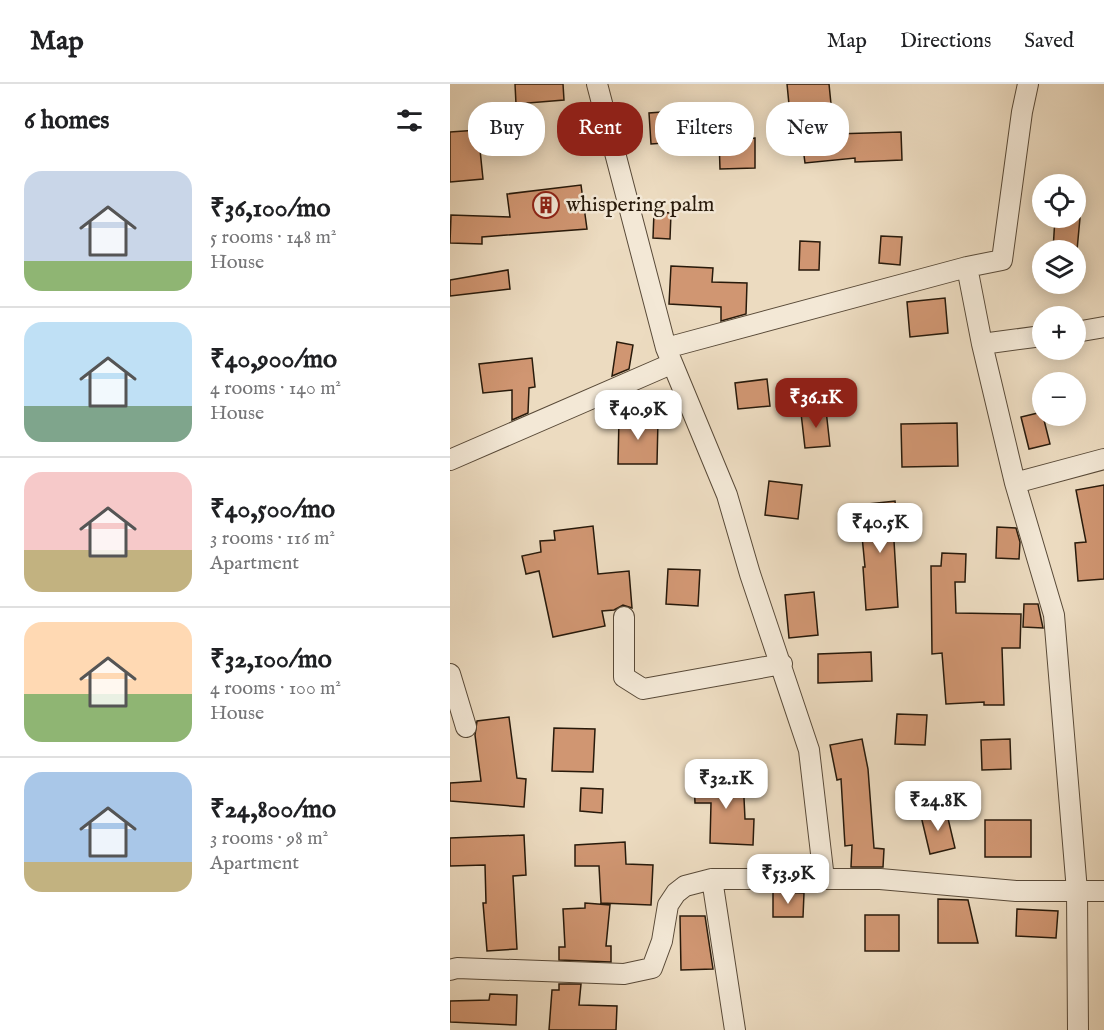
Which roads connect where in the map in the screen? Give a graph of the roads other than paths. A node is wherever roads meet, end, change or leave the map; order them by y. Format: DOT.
graph roads {
  1 [pos="597,84"];
  2 [pos="1028,84"];
  3 [pos="967,267"];
  4 [pos="1104,327"];
  5 [pos="1086,330"];
  6 [pos="1032,337"];
  7 [pos="982,344"];
  8 [pos="668,356"];
  9 [pos="1104,459"];
  10 [pos="450,460"];
  11 [pos="1015,483"];
  12 [pos="624,617"];
  13 [pos="782,664"];
  14 [pos="450,674"];
  15 [pos="466,728"];
  16 [pos="712,879"];
  17 [pos="824,879"];
  18 [pos="1077,891"];
  19 [pos="1104,891"];
  20 [pos="450,970"];
  21 [pos="735,1030"];
  22 [pos="1078,1030"];
  1 -- 8 [label="street"];
  2 -- 3 [label="street"];
  3 -- 7 [label="street"];
  3 -- 8 [label="street"];
  4 -- 5 [label="street"];
  6 -- 7 [label="street"];
  7 -- 11 [label="street"];
  8 -- 10 [label="street"];
  8 -- 13 [label="street"];
  9 -- 11 [label="street"];
  11 -- 18 [label="street"];
  12 -- 13 [label="street"];
  13 -- 17 [label="street"];
  14 -- 15 [label="street"];
  16 -- 17 [label="street"];
  16 -- 20 [label="street"];
  16 -- 21 [label="street"];
  17 -- 18 [label="street"];
  18 -- 19 [label="street"];
  18 -- 22 [label="street"];
}
